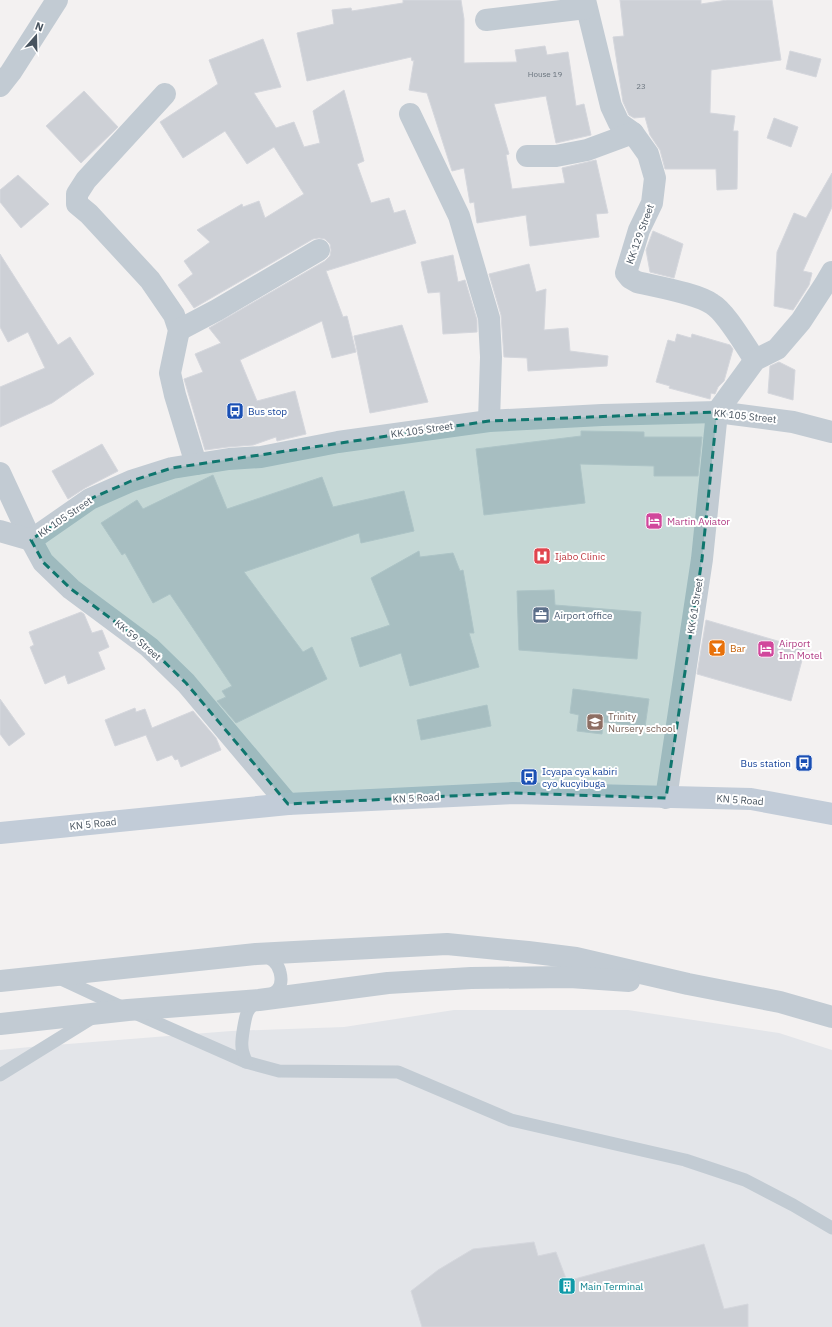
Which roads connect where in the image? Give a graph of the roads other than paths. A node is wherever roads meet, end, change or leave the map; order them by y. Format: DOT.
graph roads {
  1 [pos="57,0"];
  2 [pos="586,4"];
  3 [pos="486,20"];
  4 [pos="0,86"];
  5 [pos="165,94"];
  6 [pos="410,114"];
  7 [pos="633,133"];
  8 [pos="527,156"];
  9 [pos="319,250"];
  10 [pos="832,272"];
  11 [pos="179,330"];
  12 [pos="756,360"];
  13 [pos="717,412"];
  14 [pos="489,421"];
  15 [pos="832,432"];
  16 [pos="196,464"];
  17 [pos="0,473"];
  18 [pos="0,531"];
  19 [pos="31,540"];
  20 [pos="666,798"];
  21 [pos="288,804"];
  22 [pos="832,814"];
  23 [pos="0,833"];
  24 [pos="256,954"];
  25 [pos="53,975"];
  26 [pos="0,982"];
  27 [pos="688,984"];
  28 [pos="259,1000"];
  29 [pos="128,1010"];
  30 [pos="99,1013"];
  31 [pos="832,1017"];
  32 [pos="0,1024"];
  33 [pos="246,1062"];
  34 [pos="0,1075"];
  35 [pos="832,1228"];
  1 -- 4 [label="street"];
  2 -- 3 [label="street"];
  2 -- 7 [label="street, KK 129 Street"];
  5 -- 11 [label="street"];
  6 -- 14 [label="street"];
  7 -- 8 [label="street"];
  7 -- 12 [label="street, KK 129 Street"];
  9 -- 11 [label="street"];
  10 -- 12 [label="street"];
  11 -- 16 [label="street"];
  12 -- 13 [label="street"];
  13 -- 14 [label="street, KK 105 Street"];
  13 -- 15 [label="street, KK 105 Street"];
  13 -- 20 [label="street, KK 61 Street"];
  14 -- 16 [label="street, KK 105 Street"];
  16 -- 19 [label="street, KK 105 Street"];
  17 -- 19 [label="street, KK 59 Street"];
  18 -- 19 [label="street"];
  19 -- 21 [label="street, KK 59 Street"];
  20 -- 21 [label="main road, KN 5 Road"];
  20 -- 22 [label="main road, KN 5 Road"];
  21 -- 23 [label="main road, KN 5 Road"];
  24 -- 25 [label="street"];
  24 -- 27 [label="street"];
  24 -- 28 [label="lane"];
  25 -- 26 [label="street"];
  25 -- 29 [label="lane"];
  27 -- 28 [label="street"];
  27 -- 31 [label="street"];
  28 -- 29 [label="street"];
  28 -- 33 [label="lane"];
  29 -- 30 [label="street"];
  29 -- 33 [label="lane"];
  30 -- 32 [label="street"];
  30 -- 34 [label="lane"];
  33 -- 35 [label="lane"];
}
